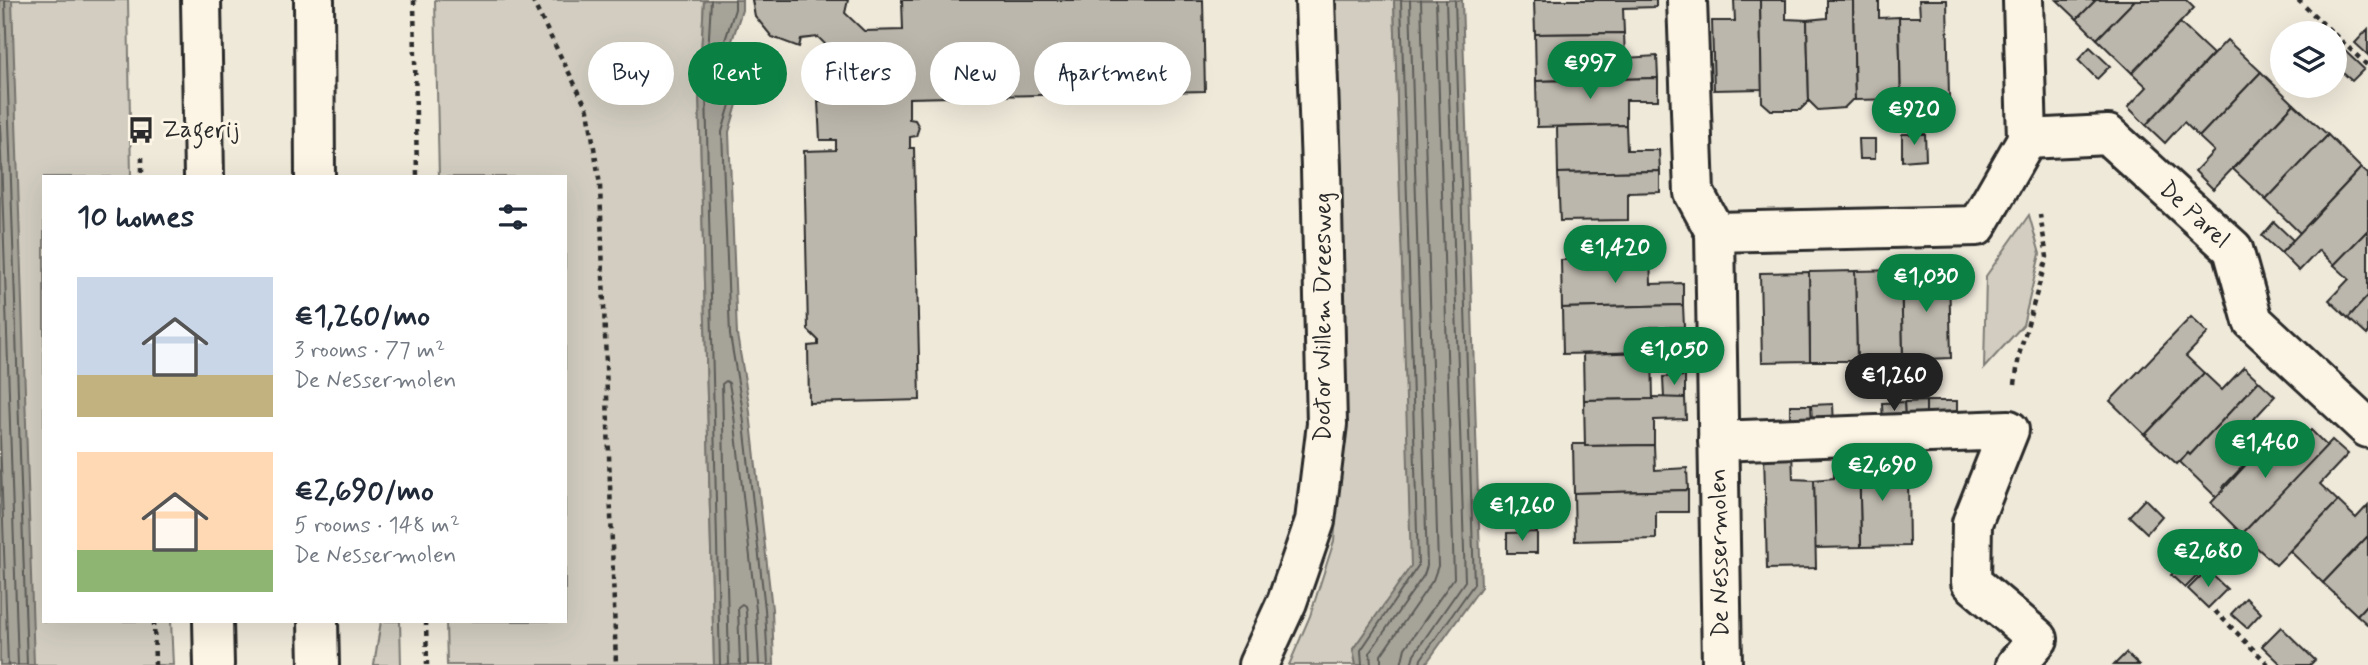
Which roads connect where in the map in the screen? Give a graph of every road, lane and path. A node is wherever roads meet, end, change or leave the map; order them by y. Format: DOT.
graph roads {
  1 [pos="201,0"];
  2 [pos="314,0"];
  3 [pos="414,0"];
  4 [pos="532,0"];
  5 [pos="1315,0"];
  6 [pos="1687,0"];
  7 [pos="2023,0"];
  8 [pos="2298,0"];
  9 [pos="2320,21"];
  10 [pos="2347,46"];
  11 [pos="2368,66"];
  12 [pos="2027,139"];
  13 [pos="142,157"];
  14 [pos="142,175"];
  15 [pos="204,175"];
  16 [pos="315,175"];
  17 [pos="417,175"];
  18 [pos="1715,232"];
  19 [pos="2368,428"];
  20 [pos="2010,430"];
  21 [pos="1718,441"];
  22 [pos="2215,611"];
  23 [pos="154,623"];
  24 [pos="213,623"];
  25 [pos="318,623"];
  26 [pos="426,623"];
  27 [pos="155,665"];
  28 [pos="214,665"];
  29 [pos="319,665"];
  30 [pos="427,665"];
  31 [pos="616,665"];
  32 [pos="1258,665"];
  33 [pos="1722,665"];
  34 [pos="2016,665"];
  35 [pos="2269,665"];
  1 -- 15 [label="street"];
  2 -- 16 [label="street"];
  3 -- 17 [label="path"];
  4 -- 31 [label="path"];
  5 -- 32 [label="street, Doctor Willem Dreesweg"];
  6 -- 18 [label="street, De Nessermolen"];
  7 -- 12 [label="street"];
  8 -- 9 [label="path"];
  10 -- 11 [label="path"];
  12 -- 18 [label="street"];
  12 -- 19 [label="street, De Parel"];
  12 -- 20 [label="path"];
  13 -- 14 [label="path"];
  18 -- 21 [label="street, De Nessermolen"];
  20 -- 21 [label="street, De Nessermolen"];
  20 -- 34 [label="street"];
  21 -- 33 [label="street, De Nessermolen"];
  22 -- 35 [label="path"];
  23 -- 27 [label="path"];
  24 -- 28 [label="street"];
  25 -- 29 [label="street"];
  26 -- 30 [label="path"];
}
